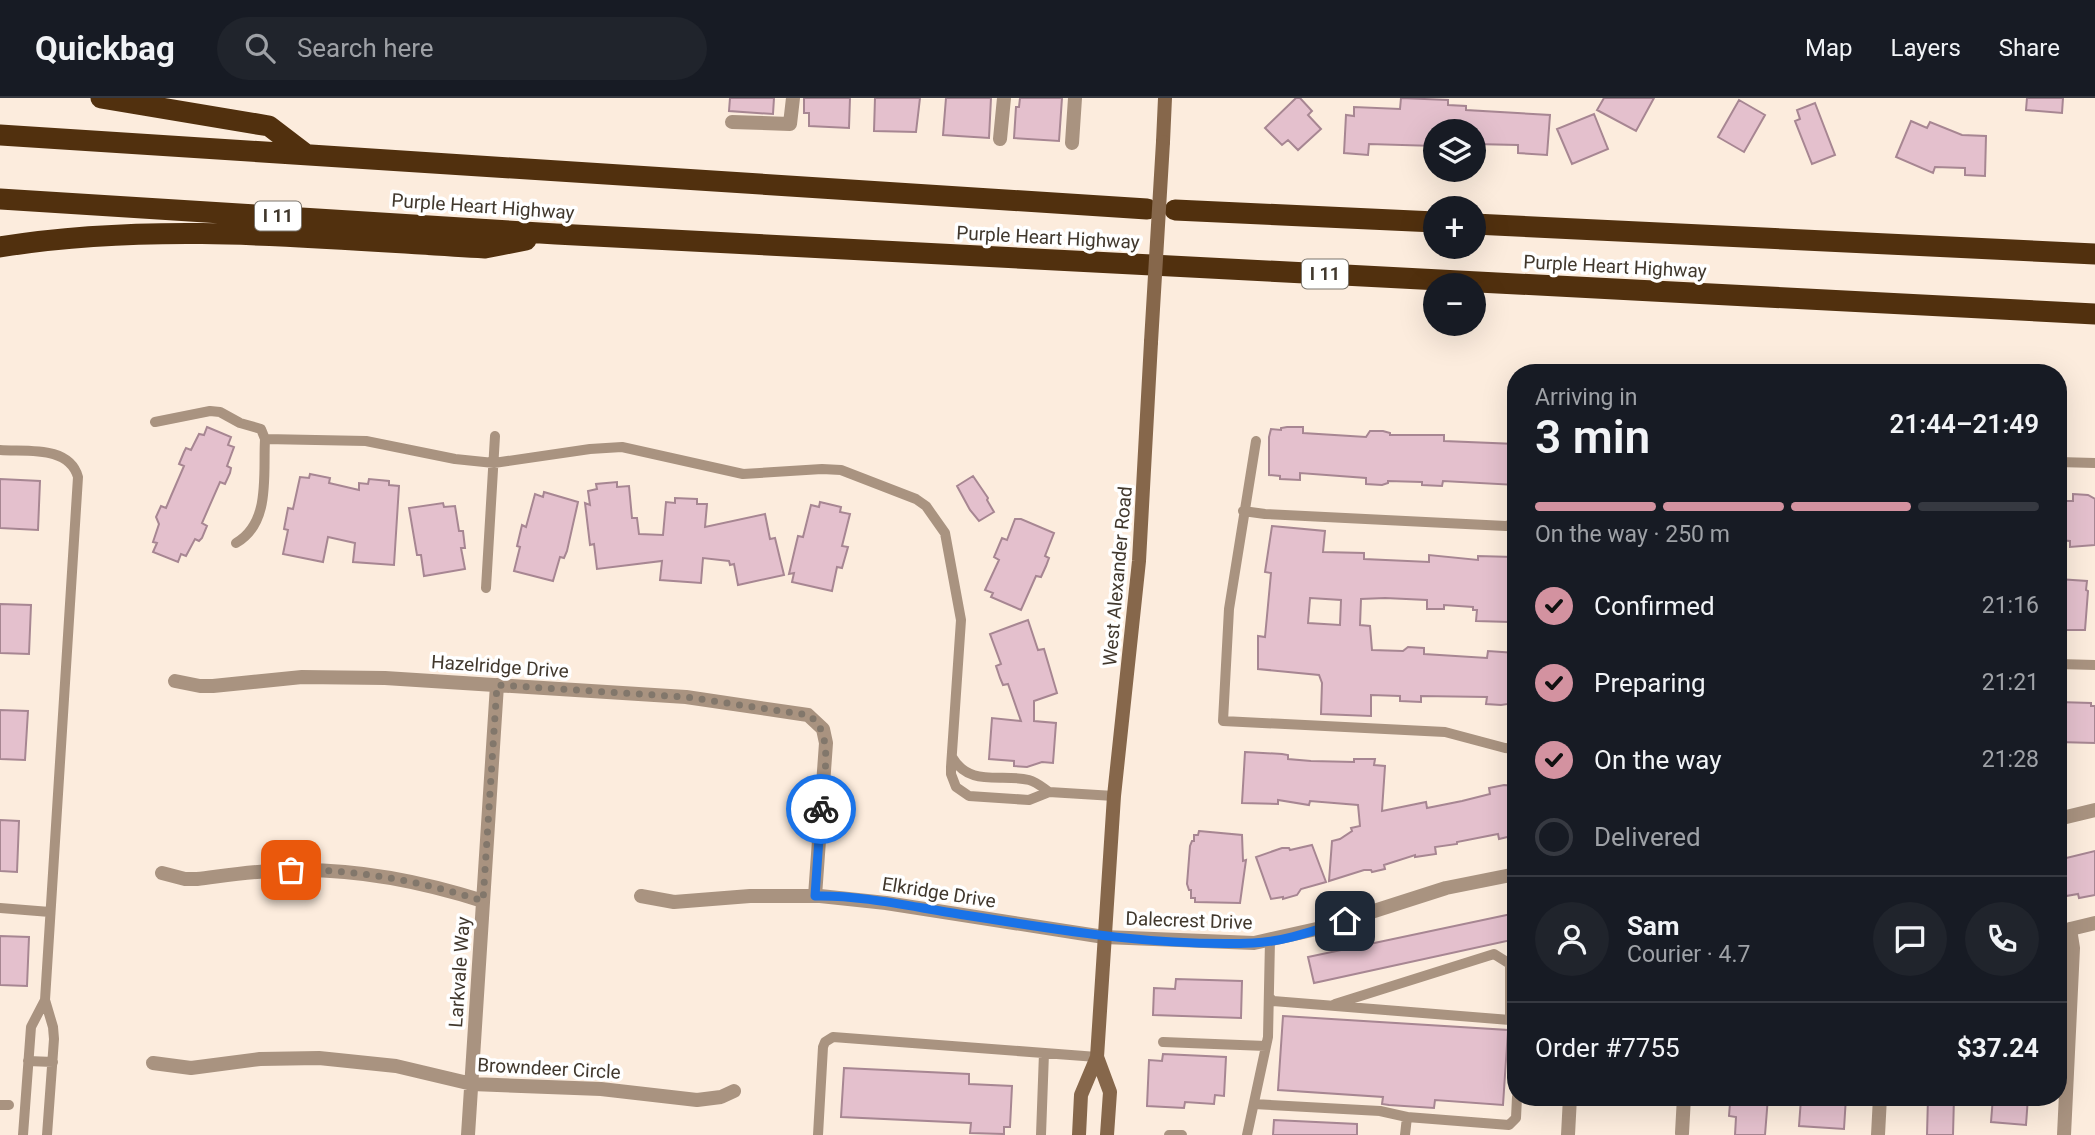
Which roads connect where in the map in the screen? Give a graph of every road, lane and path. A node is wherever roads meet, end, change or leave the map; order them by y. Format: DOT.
graph roads {
  1 [pos="102,98"];
  2 [pos="793,98"];
  3 [pos="1004,98"];
  4 [pos="1075,98"];
  5 [pos="1165,98"];
  6 [pos="732,122"];
  7 [pos="0,135"];
  8 [pos="1000,139"];
  9 [pos="1073,143"];
  10 [pos="307,155"];
  11 [pos="0,198"];
  12 [pos="1147,209"];
  13 [pos="1175,210"];
  14 [pos="1423,221"];
  15 [pos="1486,225"];
  16 [pos="556,234"];
  17 [pos="0,247"];
  18 [pos="2095,254"];
  19 [pos="2095,314"];
  20 [pos="155,422"];
  21 [pos="495,436"];
  22 [pos="265,439"];
  23 [pos="1256,441"];
  24 [pos="0,450"];
  25 [pos="2067,462"];
  26 [pos="494,463"];
  27 [pos="2095,463"];
  28 [pos="1243,511"];
  29 [pos="1507,524"];
  30 [pos="236,543"];
  31 [pos="486,588"];
  32 [pos="2067,664"];
  33 [pos="2095,665"];
  34 [pos="175,681"];
  35 [pos="497,685"];
  36 [pos="1507,748"];
  37 [pos="951,756"];
  38 [pos="997,778"];
  39 [pos="1049,792"];
  40 [pos="1114,796"];
  41 [pos="996,798"];
  42 [pos="2095,810"];
  43 [pos="2067,817"];
  44 [pos="162,873"];
  45 [pos="1507,876"];
  46 [pos="641,896"];
  47 [pos="815,896"];
  48 [pos="483,901"];
  49 [pos="0,908"];
  50 [pos="50,912"];
  51 [pos="2095,923"];
  52 [pos="2067,929"];
  53 [pos="2067,936"];
  54 [pos="1104,937"];
  55 [pos="1270,940"];
  56 [pos="1507,962"];
  57 [pos="1269,997"];
  58 [pos="45,1000"];
  59 [pos="1330,1006"];
  60 [pos="1507,1021"];
  61 [pos="1163,1042"];
  62 [pos="1266,1046"];
  63 [pos="1044,1054"];
  64 [pos="1097,1057"];
  65 [pos="28,1061"];
  66 [pos="52,1062"];
  67 [pos="153,1063"];
  68 [pos="2067,1073"];
  69 [pos="472,1084"];
  70 [pos="734,1091"];
  71 [pos="1254,1104"];
  72 [pos="1517,1106"];
  73 [pos="1570,1106"];
  74 [pos="1684,1106"];
  75 [pos="1880,1106"];
  76 [pos="2065,1106"];
  77 [pos="1407,1117"];
  78 [pos="1682,1133"];
  79 [pos="23,1135"];
  80 [pos="47,1135"];
  81 [pos="468,1135"];
  82 [pos="818,1135"];
  83 [pos="1041,1135"];
  84 [pos="1079,1135"];
  85 [pos="1107,1135"];
  86 [pos="1169,1135"];
  87 [pos="1182,1135"];
  88 [pos="1247,1135"];
  89 [pos="1405,1135"];
  90 [pos="1568,1135"];
  91 [pos="1878,1135"];
  92 [pos="2064,1135"];
  1 -- 10 [label="highway"];
  2 -- 6 [label="street"];
  3 -- 8 [label="street"];
  4 -- 9 [label="street"];
  5 -- 40 [label="main road, West Alexander Road, bridge"];
  7 -- 10 [label="highway, Purple Heart Highway"];
  10 -- 12 [label="highway, Purple Heart Highway"];
  11 -- 16 [label="highway, Purple Heart Highway / I 11"];
  13 -- 14 [label="highway"];
  15 -- 18 [label="highway, Purple Heart Highway"];
  16 -- 17 [label="highway"];
  16 -- 19 [label="highway, Purple Heart Highway / I 11"];
  20 -- 22 [label="lane"];
  21 -- 26 [label="lane"];
  22 -- 26 [label="lane"];
  22 -- 30 [label="lane"];
  23 -- 28 [label="lane"];
  24 -- 50 [label="lane"];
  25 -- 27 [label="lane"];
  26 -- 31 [label="lane"];
  26 -- 37 [label="lane"];
  28 -- 29 [label="lane"];
  28 -- 36 [label="lane"];
  32 -- 33 [label="lane"];
  34 -- 35 [label="street, Hazelridge Drive"];
  35 -- 47 [label="street, Hazelridge Drive"];
  35 -- 48 [label="street, Larkvale Way"];
  37 -- 38 [label="lane"];
  37 -- 41 [label="lane"];
  38 -- 39 [label="lane"];
  38 -- 41 [label="lane"];
  39 -- 40 [label="lane"];
  39 -- 41 [label="lane"];
  40 -- 54 [label="main road, West Alexander Road"];
  42 -- 43 [label="street"];
  44 -- 48 [label="street"];
  45 -- 55 [label="street, Dalecrest Drive"];
  46 -- 47 [label="street, Elkridge Drive"];
  47 -- 54 [label="street, Elkridge Drive"];
  48 -- 69 [label="street, Larkvale Way"];
  49 -- 50 [label="lane"];
  50 -- 58 [label="lane"];
  51 -- 52 [label="street"];
  53 -- 68 [label="street"];
  54 -- 55 [label="street, Dalecrest Drive"];
  54 -- 64 [label="main road, West Alexander Road"];
  55 -- 57 [label="lane"];
  56 -- 59 [label="lane"];
  57 -- 59 [label="lane"];
  57 -- 62 [label="lane"];
  58 -- 65 [label="lane"];
  58 -- 66 [label="lane"];
  59 -- 60 [label="lane"];
  61 -- 62 [label="lane"];
  62 -- 71 [label="lane"];
  63 -- 64 [label="lane"];
  63 -- 82 [label="lane"];
  63 -- 83 [label="lane"];
  64 -- 84 [label="main road, West Alexander Road"];
  64 -- 85 [label="main road, West Alexander Road"];
  65 -- 66 [label="lane"];
  65 -- 79 [label="lane"];
  66 -- 80 [label="lane"];
  67 -- 69 [label="street, Browndeer Circle"];
  69 -- 70 [label="street, Browndeer Circle"];
  69 -- 81 [label="street, Larkvale Way"];
  71 -- 77 [label="lane"];
  71 -- 88 [label="lane"];
  72 -- 77 [label="lane"];
  73 -- 90 [label="street"];
  74 -- 78 [label="street"];
  75 -- 91 [label="street"];
  76 -- 92 [label="street"];
  77 -- 89 [label="lane"];
  86 -- 87 [label="lane"];
}
